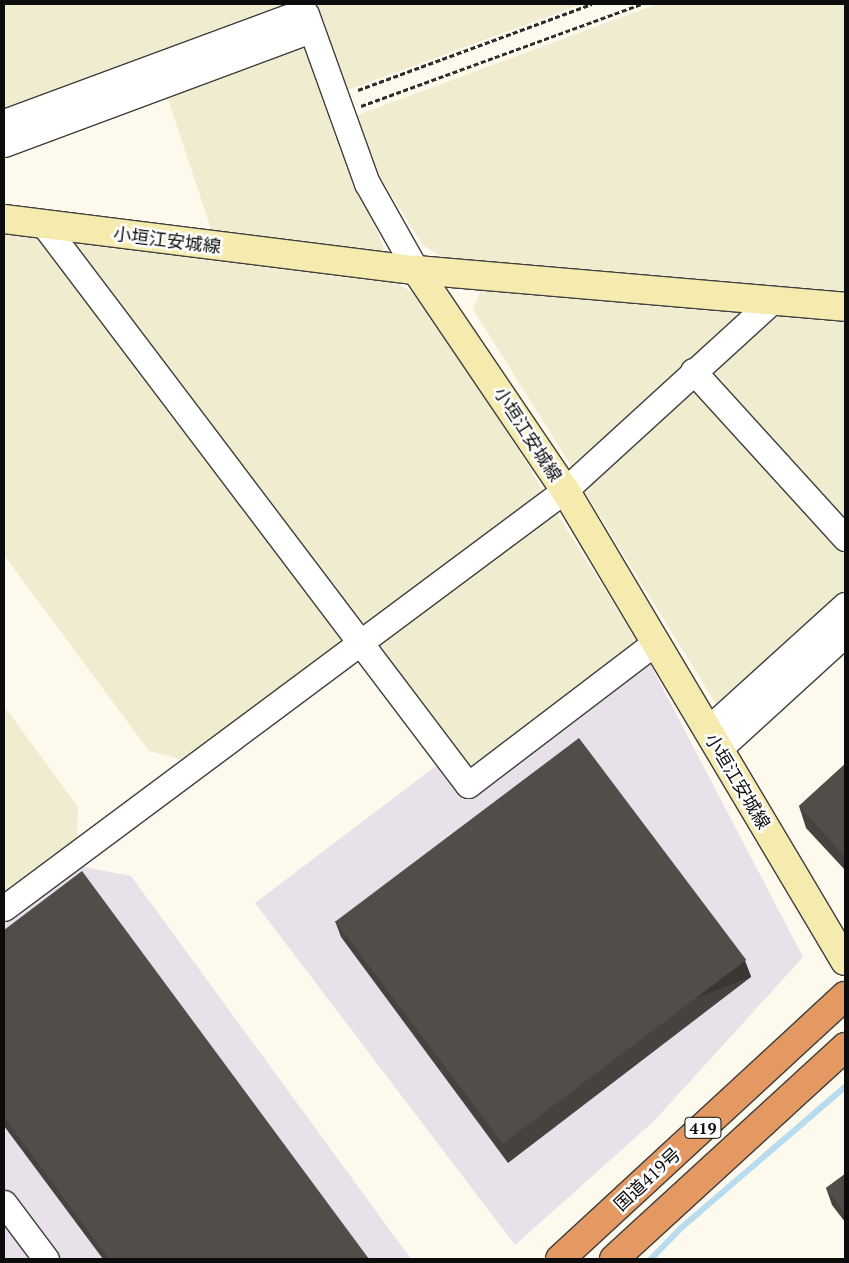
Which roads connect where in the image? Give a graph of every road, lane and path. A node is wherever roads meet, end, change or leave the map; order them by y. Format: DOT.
graph roads {
  1 [pos="592,4"];
  2 [pos="641,4"];
  3 [pos="306,15"];
  4 [pos="339,106"];
  5 [pos="4,122"];
  6 [pos="4,144"];
  7 [pos="4,219"];
  8 [pos="44,225"];
  9 [pos="416,270"];
  10 [pos="774,299"];
  11 [pos="845,308"];
  12 [pos="693,371"];
  13 [pos="565,490"];
  14 [pos="845,538"];
  15 [pos="845,605"];
  16 [pos="845,634"];
  17 [pos="656,642"];
  18 [pos="360,644"];
  19 [pos="713,740"];
  20 [pos="4,908"];
  21 [pos="845,961"];
  22 [pos="845,996"];
  23 [pos="845,1047"];
  24 [pos="4,1203"];
  25 [pos="46,1259"];
  26 [pos="560,1259"];
  27 [pos="614,1259"];
  1 -- 4 [label="path"];
  2 -- 4 [label="path"];
  3 -- 4 [label="street"];
  3 -- 5 [label="street"];
  3 -- 6 [label="street"];
  4 -- 9 [label="street"];
  7 -- 8 [label="main road, 小垣江安城線"];
  8 -- 9 [label="main road, 小垣江安城線"];
  8 -- 18 [label="street"];
  9 -- 10 [label="main road"];
  9 -- 13 [label="main road, 小垣江安城線"];
  10 -- 11 [label="main road"];
  10 -- 12 [label="street"];
  12 -- 13 [label="street"];
  12 -- 14 [label="street"];
  13 -- 17 [label="main road, 小垣江安城線"];
  13 -- 18 [label="street"];
  15 -- 19 [label="street"];
  16 -- 19 [label="street"];
  17 -- 18 [label="street"];
  17 -- 19 [label="main road, 小垣江安城線"];
  18 -- 20 [label="street"];
  19 -- 21 [label="main road, 小垣江安城線"];
  22 -- 26 [label="highway, 国道419号 / 419"];
  23 -- 27 [label="highway, 国道419号 / 419"];
  24 -- 25 [label="street"];
}
